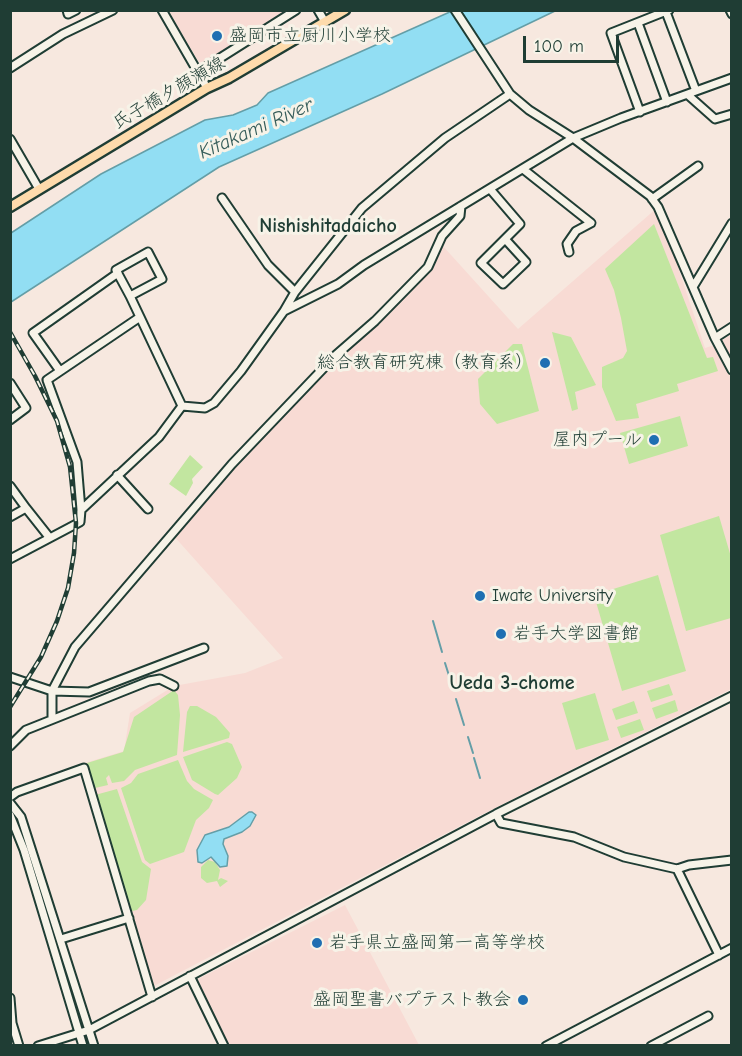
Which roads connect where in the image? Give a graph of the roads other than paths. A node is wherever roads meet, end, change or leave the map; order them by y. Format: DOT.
graph roads {
  1 [pos="67,10"];
  2 [pos="76,10"];
  3 [pos="113,10"];
  4 [pos="162,10"];
  5 [pos="296,10"];
  6 [pos="318,10"];
  7 [pos="345,10"];
  8 [pos="455,10"];
  9 [pos="667,11"];
  10 [pos="325,22"];
  11 [pos="638,23"];
  12 [pos="10,68"];
  13 [pos="198,72"];
  14 [pos="732,78"];
  15 [pos="207,88"];
  16 [pos="696,91"];
  17 [pos="510,94"];
  18 [pos="688,95"];
  19 [pos="667,102"];
  20 [pos="640,112"];
  21 [pos="732,114"];
  22 [pos="573,138"];
  23 [pos="10,139"];
  24 [pos="698,166"];
  25 [pos="523,169"];
  26 [pos="39,189"];
  27 [pos="490,189"];
  28 [pos="222,198"];
  29 [pos="652,199"];
  30 [pos="461,206"];
  31 [pos="10,207"];
  32 [pos="732,223"];
  33 [pos="505,239"];
  34 [pos="569,252"];
  35 [pos="118,273"];
  36 [pos="693,287"];
  37 [pos="295,292"];
  38 [pos="130,296"];
  39 [pos="284,311"];
  40 [pos="140,317"];
  41 [pos="732,327"];
  42 [pos="715,338"];
  43 [pos="732,370"];
  44 [pos="60,371"];
  45 [pos="10,383"];
  46 [pos="182,406"];
  47 [pos="10,420"];
  48 [pos="117,475"];
  49 [pos="10,486"];
  50 [pos="26,508"];
  51 [pos="148,509"];
  52 [pos="81,510"];
  53 [pos="10,517"];
  54 [pos="49,537"];
  55 [pos="10,559"];
  56 [pos="204,648"];
  57 [pos="10,677"];
  58 [pos="174,686"];
  59 [pos="52,691"];
  60 [pos="732,696"];
  61 [pos="52,718"];
  62 [pos="10,746"];
  63 [pos="10,796"];
  64 [pos="10,803"];
  65 [pos="496,814"];
  66 [pos="10,815"];
  67 [pos="732,860"];
  68 [pos="677,868"];
  69 [pos="129,918"];
  70 [pos="61,939"];
  71 [pos="732,948"];
  72 [pos="719,955"];
  73 [pos="190,976"];
  74 [pos="152,997"];
  75 [pos="10,998"];
  76 [pos="708,1016"];
  77 [pos="89,1030"];
  78 [pos="79,1033"];
  79 [pos="19,1046"];
  80 [pos="38,1046"];
  81 [pos="83,1046"];
  82 [pos="94,1046"];
  83 [pos="224,1046"];
  84 [pos="546,1046"];
  85 [pos="651,1046"];
  1 -- 2 [label="street"];
  3 -- 12 [label="street"];
  4 -- 13 [label="street"];
  5 -- 13 [label="street"];
  6 -- 10 [label="street"];
  7 -- 10 [label="main road, 氏子橋夕顔瀬線"];
  8 -- 17 [label="street"];
  9 -- 11 [label="street"];
  9 -- 16 [label="street"];
  10 -- 15 [label="main road, 氏子橋夕顔瀬線"];
  11 -- 19 [label="street"];
  11 -- 20 [label="street"];
  13 -- 15 [label="street"];
  14 -- 16 [label="street"];
  15 -- 26 [label="main road, 氏子橋夕顔瀬線"];
  16 -- 18 [label="street"];
  17 -- 22 [label="street"];
  17 -- 37 [label="street"];
  18 -- 19 [label="street"];
  18 -- 21 [label="street"];
  19 -- 20 [label="street"];
  20 -- 22 [label="street"];
  22 -- 25 [label="street"];
  22 -- 29 [label="street"];
  23 -- 26 [label="street"];
  24 -- 29 [label="street"];
  25 -- 27 [label="street"];
  25 -- 34 [label="street"];
  26 -- 31 [label="main road, 氏子橋夕顔瀬線"];
  27 -- 30 [label="street"];
  27 -- 33 [label="street"];
  28 -- 37 [label="street"];
  29 -- 36 [label="street"];
  30 -- 39 [label="street"];
  30 -- 59 [label="street"];
  32 -- 36 [label="street"];
  33 -- 33 [label="street"];
  35 -- 38 [label="street"];
  35 -- 38 [label="street"];
  35 -- 44 [label="street"];
  36 -- 42 [label="street"];
  37 -- 39 [label="street"];
  38 -- 40 [label="street"];
  39 -- 46 [label="street"];
  40 -- 44 [label="street"];
  40 -- 46 [label="street"];
  41 -- 42 [label="street"];
  42 -- 43 [label="street"];
  44 -- 52 [label="street"];
  45 -- 47 [label="street"];
  46 -- 48 [label="street"];
  48 -- 51 [label="street"];
  48 -- 52 [label="street"];
  49 -- 50 [label="street"];
  50 -- 53 [label="street"];
  50 -- 54 [label="street"];
  52 -- 54 [label="street"];
  54 -- 55 [label="street"];
  56 -- 59 [label="street"];
  57 -- 59 [label="street"];
  58 -- 61 [label="street"];
  59 -- 61 [label="street"];
  60 -- 65 [label="street"];
  61 -- 62 [label="street"];
  63 -- 69 [label="street"];
  64 -- 70 [label="street"];
  65 -- 68 [label="street"];
  65 -- 73 [label="street"];
  66 -- 78 [label="street"];
  67 -- 68 [label="street"];
  68 -- 72 [label="street"];
  69 -- 70 [label="street"];
  69 -- 74 [label="street"];
  70 -- 77 [label="street"];
  71 -- 72 [label="street"];
  72 -- 84 [label="street"];
  73 -- 74 [label="street"];
  73 -- 83 [label="street"];
  74 -- 77 [label="street"];
  75 -- 79 [label="street"];
  76 -- 85 [label="street"];
  77 -- 78 [label="street"];
  77 -- 82 [label="street"];
  78 -- 80 [label="street"];
  78 -- 81 [label="street"];
}
